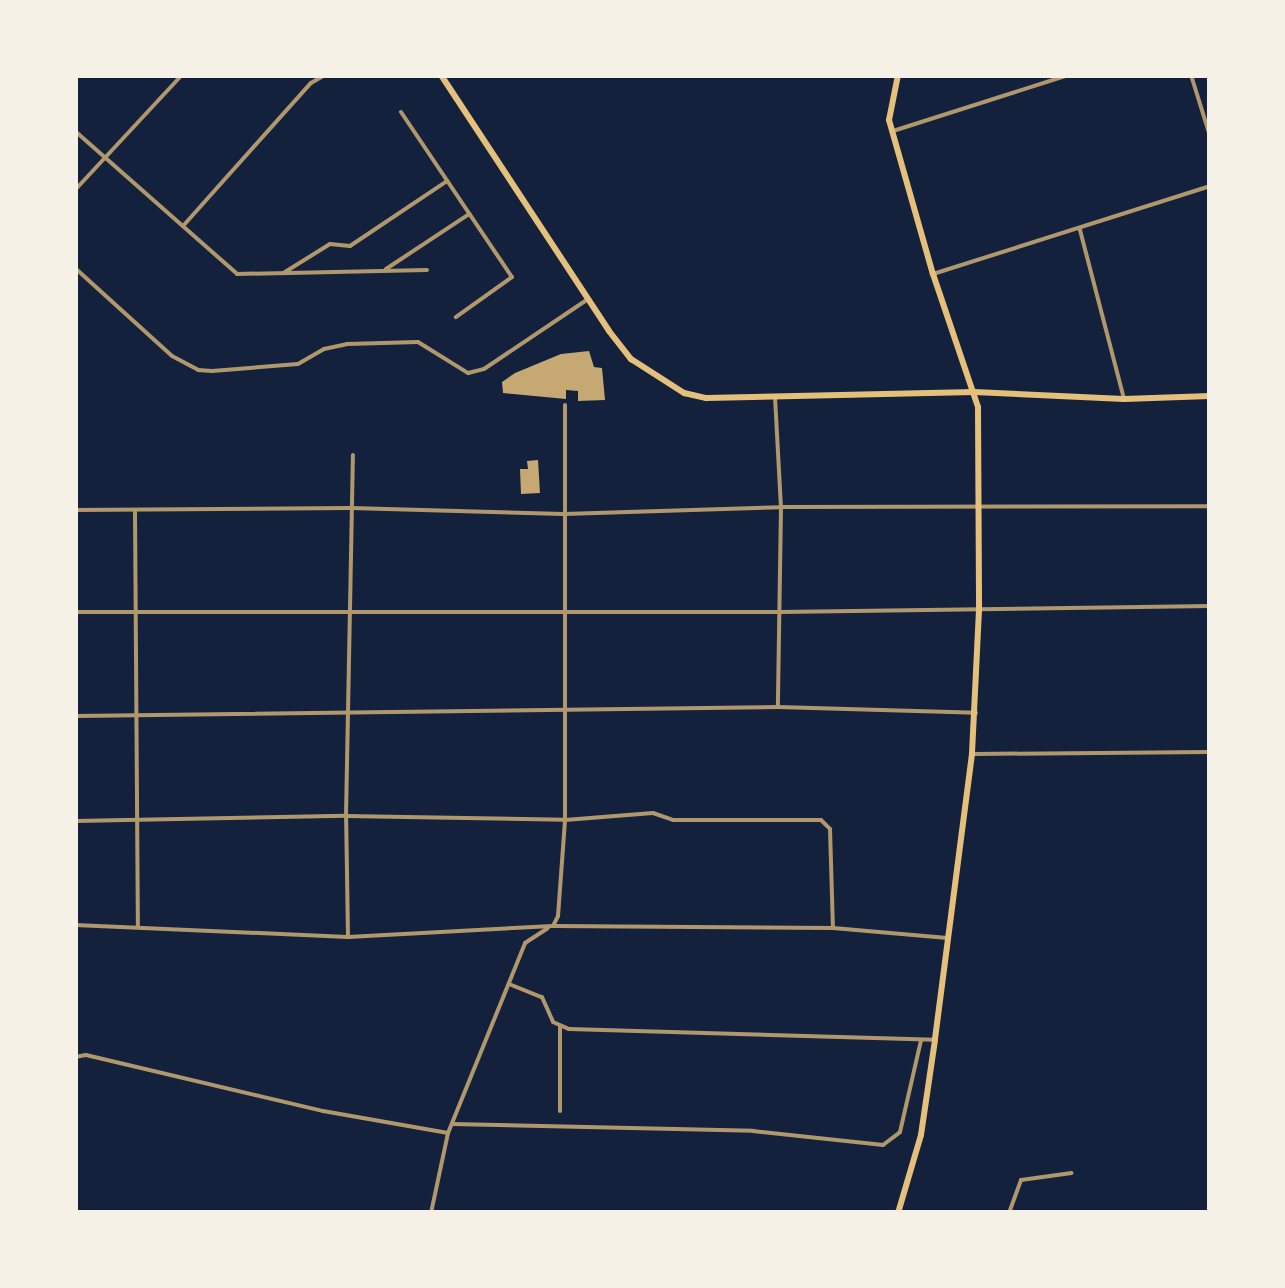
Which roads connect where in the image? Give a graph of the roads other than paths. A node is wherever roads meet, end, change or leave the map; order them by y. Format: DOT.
graph roads {
  1 [pos="169,75"];
  2 [pos="182,75"];
  3 [pos="325,75"];
  4 [pos="441,75"];
  5 [pos="898,75"];
  6 [pos="1070,75"];
  7 [pos="1191,75"];
  8 [pos="176,82"];
  9 [pos="401,112"];
  10 [pos="75,131"];
  11 [pos="892,132"];
  12 [pos="1210,136"];
  13 [pos="104,159"];
  14 [pos="448,181"];
  15 [pos="1210,186"];
  16 [pos="75,190"];
  17 [pos="470,214"];
  18 [pos="183,226"];
  19 [pos="1080,230"];
  20 [pos="75,268"];
  21 [pos="427,270"];
  22 [pos="382,271"];
  23 [pos="284,273"];
  24 [pos="933,274"];
  25 [pos="588,299"];
  26 [pos="456,317"];
  27 [pos="974,392"];
  28 [pos="774,394"];
  29 [pos="1210,396"];
  30 [pos="1124,399"];
  31 [pos="565,405"];
  32 [pos="353,455"];
  33 [pos="1210,506"];
  34 [pos="781,507"];
  35 [pos="351,508"];
  36 [pos="977,509"];
  37 [pos="75,510"];
  38 [pos="135,512"];
  39 [pos="564,514"];
  40 [pos="1210,606"];
  41 [pos="137,610"];
  42 [pos="564,610"];
  43 [pos="979,610"];
  44 [pos="75,612"];
  45 [pos="348,612"];
  46 [pos="780,612"];
  47 [pos="778,707"];
  48 [pos="568,713"];
  49 [pos="976,713"];
  50 [pos="349,714"];
  51 [pos="138,715"];
  52 [pos="75,716"];
  53 [pos="1210,752"];
  54 [pos="972,754"];
  55 [pos="346,816"];
  56 [pos="137,820"];
  57 [pos="565,820"];
  58 [pos="75,821"];
  59 [pos="75,925"];
  60 [pos="552,926"];
  61 [pos="138,927"];
  62 [pos="833,928"];
  63 [pos="348,937"];
  64 [pos="948,938"];
  65 [pos="509,984"];
  66 [pos="560,1027"];
  67 [pos="920,1040"];
  68 [pos="935,1040"];
  69 [pos="75,1057"];
  70 [pos="560,1112"];
  71 [pos="452,1124"];
  72 [pos="448,1133"];
  73 [pos="1072,1174"];
  74 [pos="431,1213"];
  75 [pos="898,1213"];
  76 [pos="1009,1213"];
  1 -- 8 [label="street"];
  2 -- 8 [label="street"];
  3 -- 18 [label="street"];
  4 -- 25 [label="main road"];
  5 -- 11 [label="main road"];
  6 -- 11 [label="street"];
  7 -- 12 [label="street"];
  8 -- 13 [label="street"];
  9 -- 14 [label="street"];
  10 -- 13 [label="street"];
  11 -- 24 [label="main road"];
  13 -- 16 [label="street"];
  13 -- 18 [label="street"];
  14 -- 17 [label="street"];
  14 -- 23 [label="street"];
  15 -- 19 [label="street"];
  17 -- 22 [label="street"];
  17 -- 26 [label="street"];
  18 -- 23 [label="street"];
  19 -- 24 [label="street"];
  19 -- 30 [label="street"];
  20 -- 25 [label="street"];
  21 -- 22 [label="street"];
  22 -- 23 [label="street"];
  24 -- 27 [label="main road"];
  25 -- 28 [label="main road"];
  27 -- 28 [label="main road"];
  27 -- 30 [label="main road"];
  27 -- 36 [label="main road"];
  28 -- 34 [label="street"];
  29 -- 30 [label="main road"];
  31 -- 39 [label="street"];
  32 -- 35 [label="street"];
  33 -- 36 [label="street"];
  34 -- 36 [label="street"];
  34 -- 39 [label="street"];
  34 -- 46 [label="street"];
  35 -- 38 [label="street"];
  35 -- 39 [label="street"];
  35 -- 45 [label="street"];
  36 -- 43 [label="main road"];
  37 -- 38 [label="street"];
  38 -- 41 [label="street"];
  39 -- 42 [label="street"];
  40 -- 43 [label="street"];
  41 -- 44 [label="street"];
  41 -- 45 [label="street"];
  41 -- 51 [label="street"];
  42 -- 45 [label="street"];
  42 -- 46 [label="street"];
  42 -- 48 [label="street"];
  43 -- 46 [label="street"];
  43 -- 49 [label="main road"];
  45 -- 50 [label="street"];
  46 -- 47 [label="street"];
  47 -- 48 [label="street"];
  47 -- 49 [label="street"];
  48 -- 50 [label="street"];
  48 -- 57 [label="street"];
  49 -- 54 [label="main road"];
  50 -- 51 [label="street"];
  50 -- 55 [label="street"];
  51 -- 52 [label="street"];
  51 -- 56 [label="street"];
  53 -- 54 [label="street"];
  54 -- 64 [label="main road"];
  55 -- 56 [label="street"];
  55 -- 57 [label="street"];
  55 -- 63 [label="street"];
  56 -- 58 [label="street"];
  56 -- 61 [label="street"];
  57 -- 60 [label="street"];
  57 -- 62 [label="street"];
  59 -- 61 [label="street"];
  60 -- 62 [label="street"];
  60 -- 63 [label="street"];
  60 -- 65 [label="street"];
  61 -- 63 [label="street"];
  62 -- 64 [label="street"];
  64 -- 68 [label="main road"];
  65 -- 66 [label="street"];
  65 -- 71 [label="street"];
  66 -- 67 [label="street"];
  66 -- 70 [label="street"];
  67 -- 68 [label="street"];
  67 -- 71 [label="street"];
  68 -- 75 [label="main road"];
  69 -- 72 [label="street"];
  71 -- 72 [label="street"];
  72 -- 74 [label="street"];
  73 -- 76 [label="street"];
}
